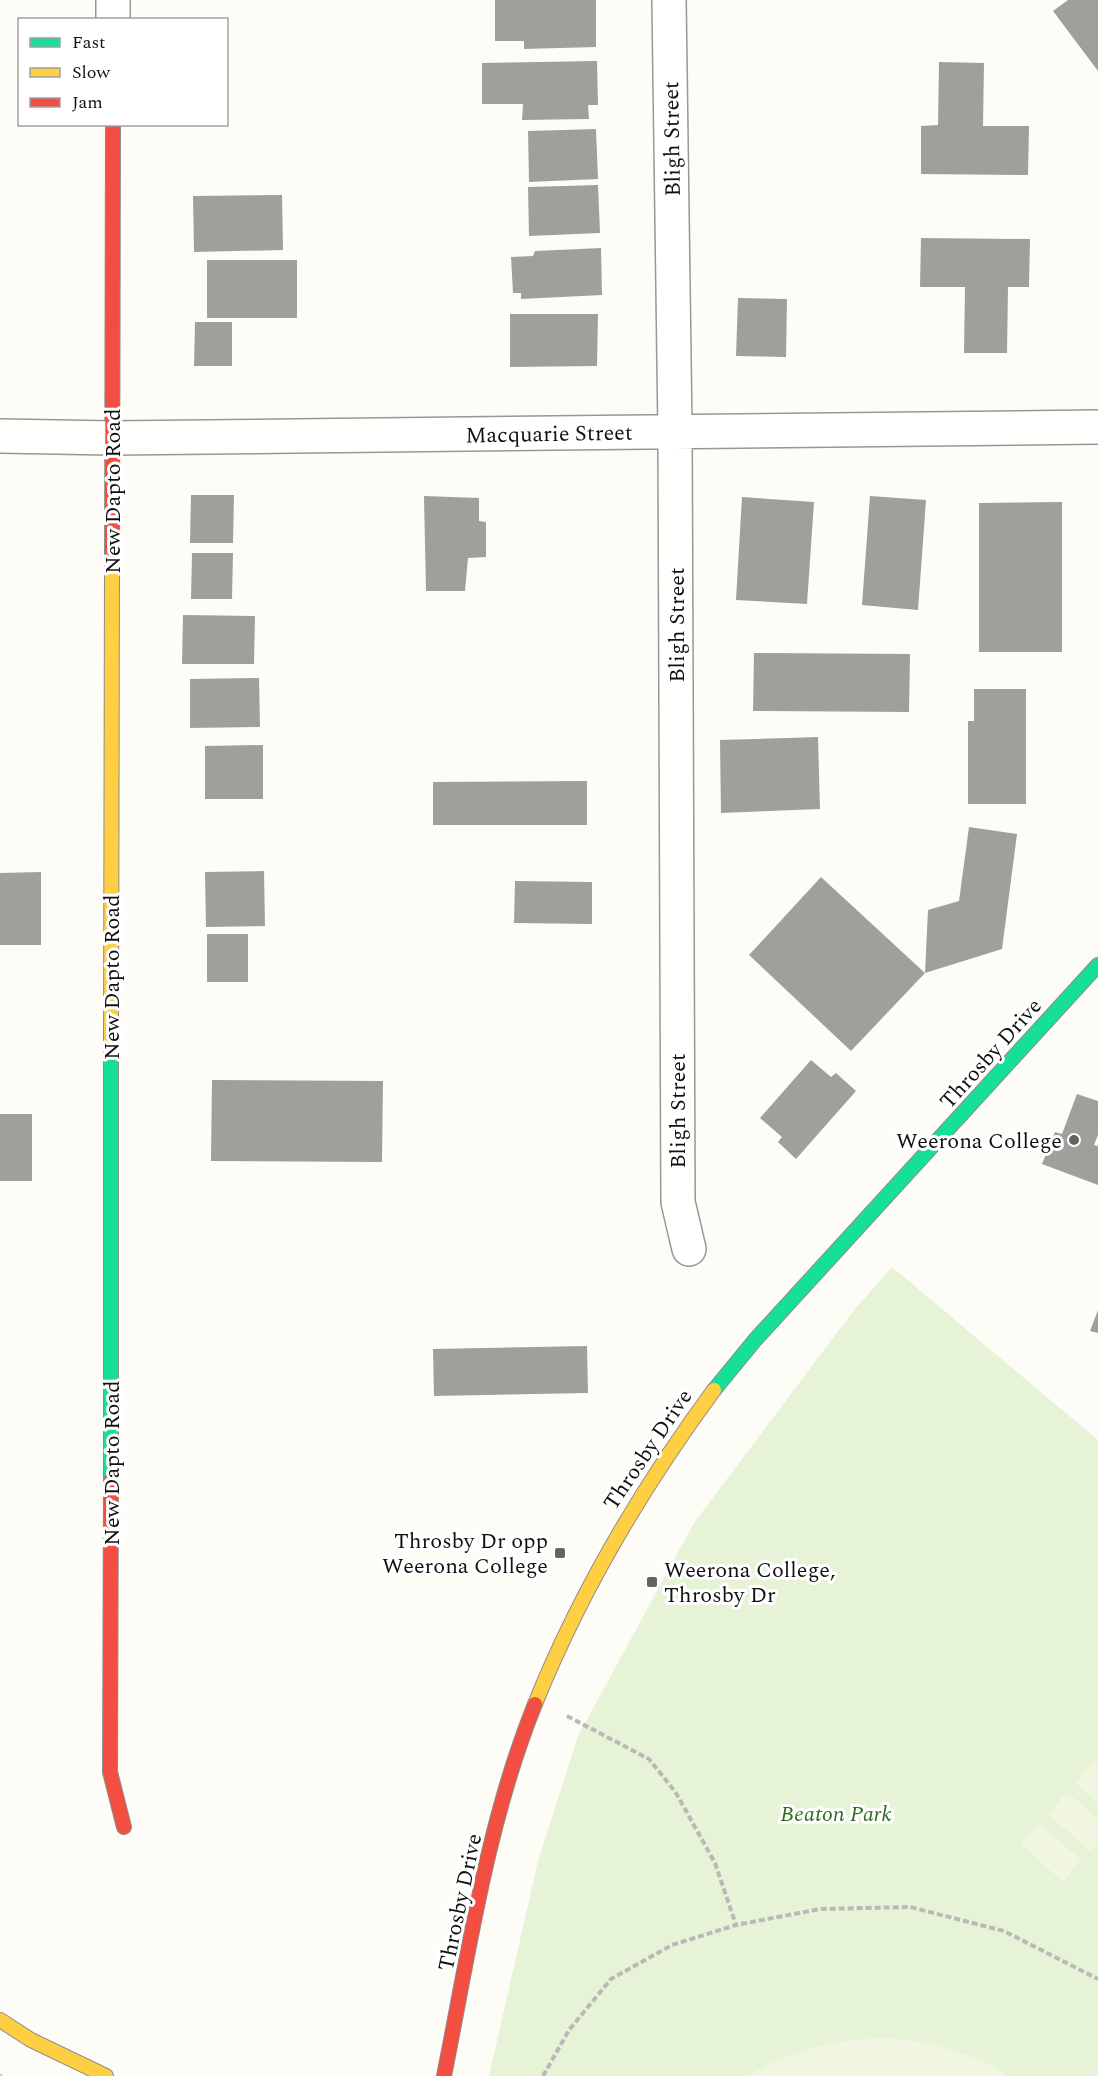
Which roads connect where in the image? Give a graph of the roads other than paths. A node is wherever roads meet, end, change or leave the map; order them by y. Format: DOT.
graph roads {
  1 [pos="113,0"];
  2 [pos="669,0"];
  3 [pos="113,18"];
  4 [pos="113,126"];
  5 [pos="1098,428"];
  6 [pos="675,431"];
  7 [pos="0,436"];
  8 [pos="112,438"];
  9 [pos="1098,965"];
  10 [pos="689,1250"];
  11 [pos="124,1827"];
  12 [pos="0,2020"];
  13 [pos="106,2076"];
  14 [pos="444,2076"];
  1 -- 3 [label="street"];
  2 -- 6 [label="street, Bligh Street"];
  4 -- 8 [label="street, New Dapto Road"];
  5 -- 6 [label="street, Macquarie Street"];
  6 -- 8 [label="street, Macquarie Street"];
  6 -- 10 [label="street, Bligh Street"];
  7 -- 8 [label="street, Macquarie Street"];
  8 -- 11 [label="street, New Dapto Road"];
  9 -- 14 [label="street, Throsby Drive"];
  12 -- 13 [label="street"];
}
